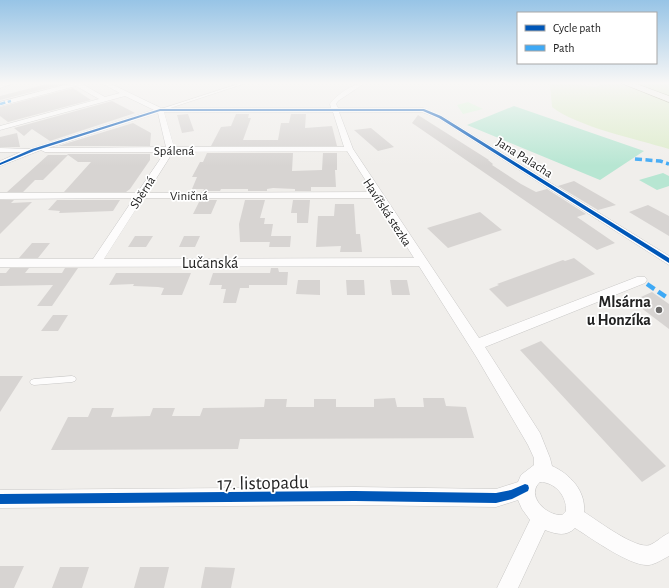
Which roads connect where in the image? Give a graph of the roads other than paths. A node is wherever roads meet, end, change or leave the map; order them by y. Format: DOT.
graph roads {
  1 [pos="63,110"];
  2 [pos="159,110"];
  3 [pos="160,110"];
  4 [pos="334,110"];
  5 [pos="419,110"];
  6 [pos="0,128"];
  7 [pos="0,150"];
  8 [pos="33,150"];
  9 [pos="170,150"];
  10 [pos="349,150"];
  11 [pos="0,164"];
  12 [pos="140,195"];
  13 [pos="377,195"];
  14 [pos="0,196"];
  15 [pos="669,261"];
  16 [pos="0,262"];
  17 [pos="96,262"];
  18 [pos="421,262"];
  19 [pos="641,280"];
  20 [pos="475,345"];
  21 [pos="72,379"];
  22 [pos="34,382"];
  23 [pos="544,473"];
  24 [pos="525,488"];
  25 [pos="0,499"];
  26 [pos="574,516"];
  27 [pos="541,518"];
  28 [pos="669,543"];
  29 [pos="507,588"];
  1 -- 6 [label="street"];
  2 -- 8 [label="street"];
  3 -- 9 [label="street"];
  4 -- 10 [label="street, Havířská stezka"];
  5 -- 15 [label="street, Jana Palacha"];
  7 -- 8 [label="street, Spálená"];
  8 -- 9 [label="street, Spálená"];
  8 -- 11 [label="street"];
  9 -- 10 [label="street, Spálená"];
  9 -- 12 [label="street, Sběrná"];
  10 -- 13 [label="street, Havířská stezka"];
  12 -- 13 [label="street, Viničná"];
  12 -- 14 [label="street, Viničná"];
  12 -- 17 [label="street, Sběrná"];
  13 -- 18 [label="street, Havířská stezka"];
  16 -- 17 [label="street, Lučanská"];
  17 -- 18 [label="street, Lučanská"];
  18 -- 20 [label="street, Havířská stezka"];
  19 -- 20 [label="street"];
  20 -- 23 [label="street, Havířská stezka"];
  21 -- 22 [label="lane"];
  23 -- 24 [label="street"];
  23 -- 26 [label="street"];
  24 -- 25 [label="street, 17. listopadu"];
  24 -- 27 [label="street"];
  26 -- 27 [label="street"];
  26 -- 28 [label="street"];
  27 -- 29 [label="street"];
}
